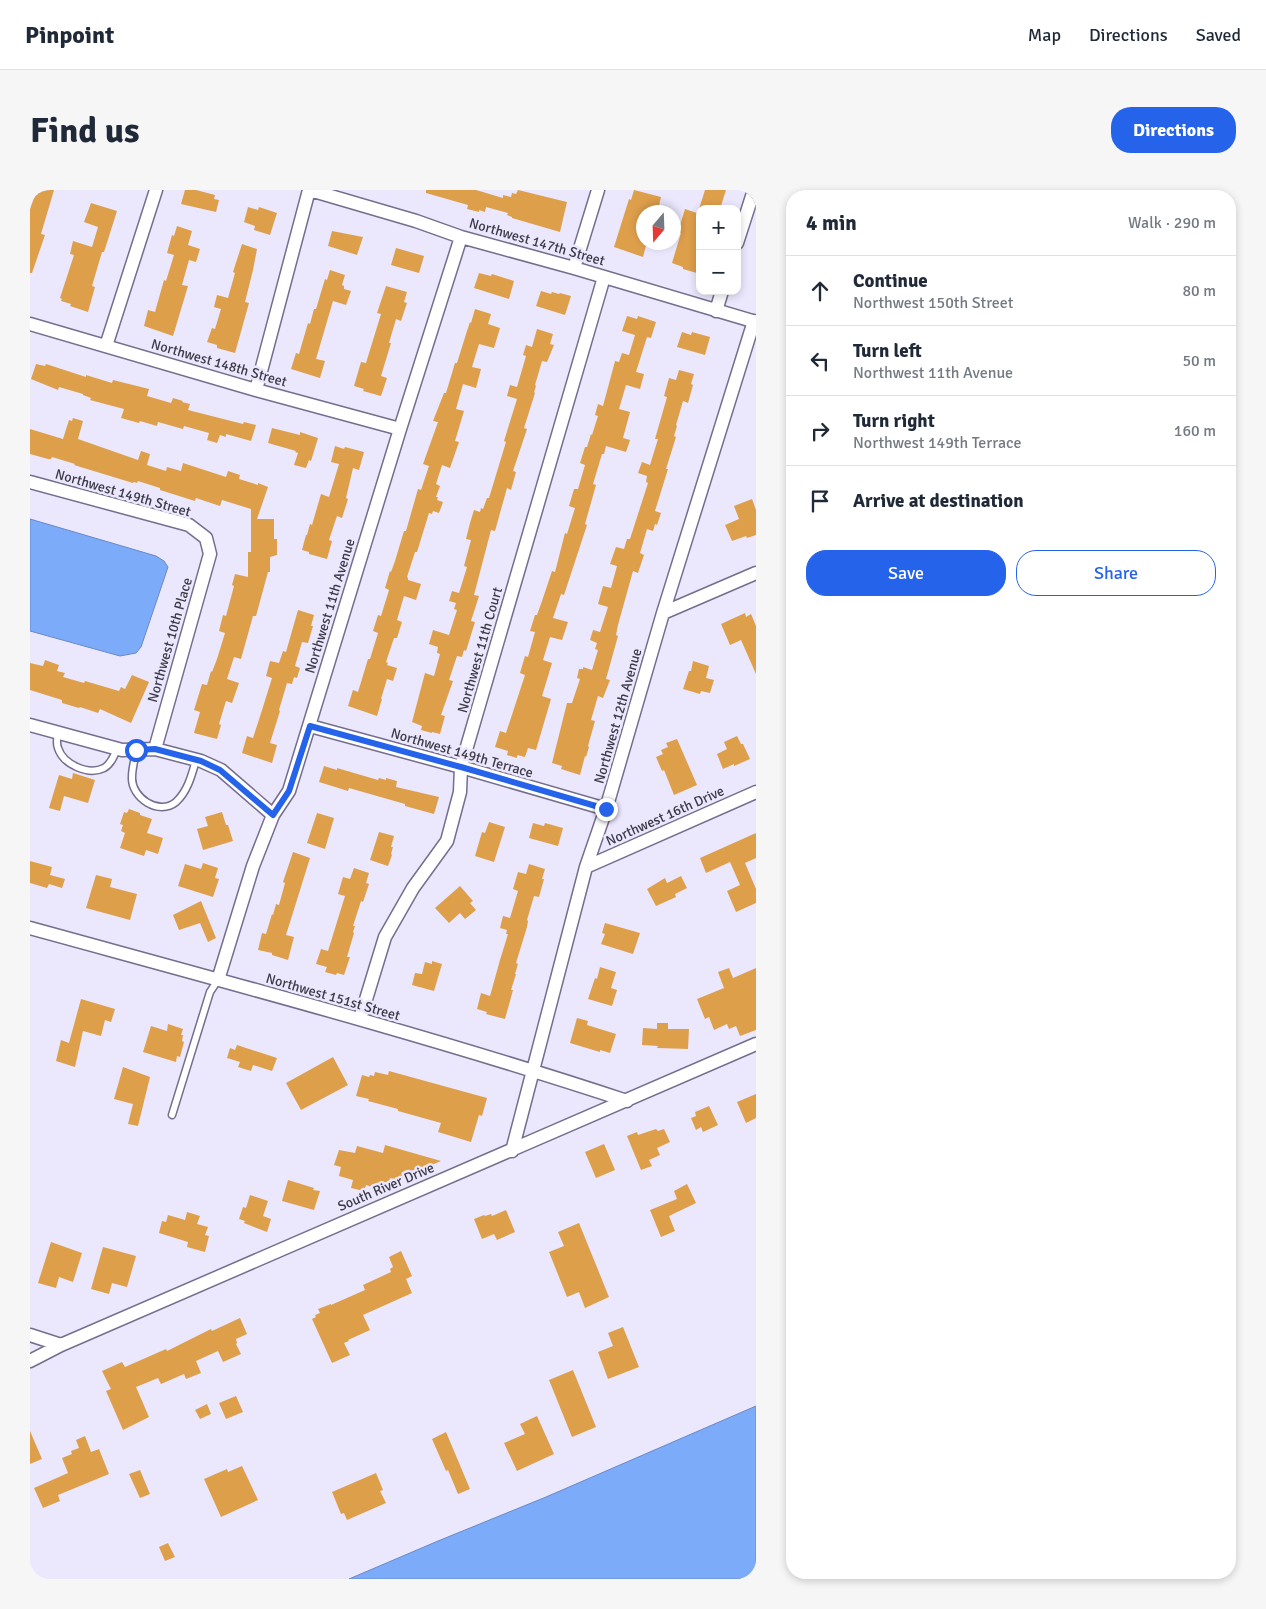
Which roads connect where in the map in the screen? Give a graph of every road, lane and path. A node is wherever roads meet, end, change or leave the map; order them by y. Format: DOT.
graph roads {
  1 [pos="156,190"];
  2 [pos="310,190"];
  3 [pos="598,190"];
  4 [pos="754,190"];
  5 [pos="741,231"];
  6 [pos="461,237"];
  7 [pos="574,268"];
  8 [pos="604,277"];
  9 [pos="721,295"];
  10 [pos="716,311"];
  11 [pos="755,322"];
  12 [pos="30,324"];
  13 [pos="106,346"];
  14 [pos="256,390"];
  15 [pos="400,429"];
  16 [pos="30,482"];
  17 [pos="206,538"];
  18 [pos="756,573"];
  19 [pos="663,613"];
  20 [pos="30,725"];
  21 [pos="310,726"];
  22 [pos="58,732"];
  23 [pos="117,749"];
  24 [pos="155,749"];
  25 [pos="136,750"];
  26 [pos="196,760"];
  27 [pos="461,767"];
  28 [pos="756,792"];
  29 [pos="606,809"];
  30 [pos="273,815"];
  31 [pos="586,867"];
  32 [pos="30,928"];
  33 [pos="218,980"];
  34 [pos="360,1019"];
  35 [pos="756,1044"];
  36 [pos="532,1070"];
  37 [pos="627,1101"];
  38 [pos="172,1115"];
  39 [pos="512,1151"];
  40 [pos="30,1335"];
  41 [pos="61,1345"];
  42 [pos="30,1361"];
  1 -- 13 [label="street"];
  2 -- 6 [label="street, Northwest 147th Street"];
  2 -- 14 [label="street"];
  3 -- 7 [label="street"];
  4 -- 5 [label="street"];
  6 -- 7 [label="street, Northwest 147th Street"];
  6 -- 15 [label="street, Northwest 11th Avenue"];
  7 -- 8 [label="street, Northwest 147th Street"];
  8 -- 10 [label="street, Northwest 147th Street"];
  8 -- 27 [label="street, Northwest 11th Court"];
  9 -- 10 [label="street"];
  10 -- 11 [label="street, Northwest 147th Street"];
  11 -- 19 [label="street, Northwest 12th Avenue"];
  12 -- 13 [label="street, Northwest 148th Street"];
  13 -- 14 [label="street, Northwest 148th Street"];
  14 -- 15 [label="street, Northwest 148th Street"];
  15 -- 21 [label="street, Northwest 11th Avenue"];
  16 -- 17 [label="street, Northwest 149th Street"];
  17 -- 24 [label="street, Northwest 10th Place"];
  18 -- 19 [label="street"];
  19 -- 29 [label="street, Northwest 12th Avenue"];
  20 -- 22 [label="street"];
  21 -- 27 [label="street, Northwest 149th Terrace"];
  21 -- 30 [label="street, Northwest 11th Avenue"];
  22 -- 23 [label="street"];
  22 -- 23 [label="lane"];
  23 -- 25 [label="street"];
  24 -- 25 [label="street"];
  24 -- 26 [label="street"];
  25 -- 26 [label="lane"];
  26 -- 30 [label="street"];
  27 -- 29 [label="street, Northwest 149th Terrace"];
  27 -- 34 [label="street, Northwest 11th Court"];
  28 -- 31 [label="street, Northwest 16th Drive"];
  29 -- 31 [label="street, Northwest 12th Avenue"];
  30 -- 33 [label="street, Northwest 11th Avenue"];
  31 -- 36 [label="street, Northwest 12th Avenue"];
  32 -- 33 [label="street, Northwest 151st Street"];
  33 -- 34 [label="street, Northwest 151st Street"];
  33 -- 38 [label="lane"];
  34 -- 36 [label="street, Northwest 151st Street"];
  35 -- 37 [label="street, South River Drive"];
  36 -- 37 [label="street, Northwest 151st Street"];
  36 -- 39 [label="street, Northwest 12th Avenue"];
  37 -- 39 [label="street, South River Drive"];
  39 -- 41 [label="street, South River Drive"];
  40 -- 41 [label="street"];
  41 -- 42 [label="street, South River Drive"];
}
